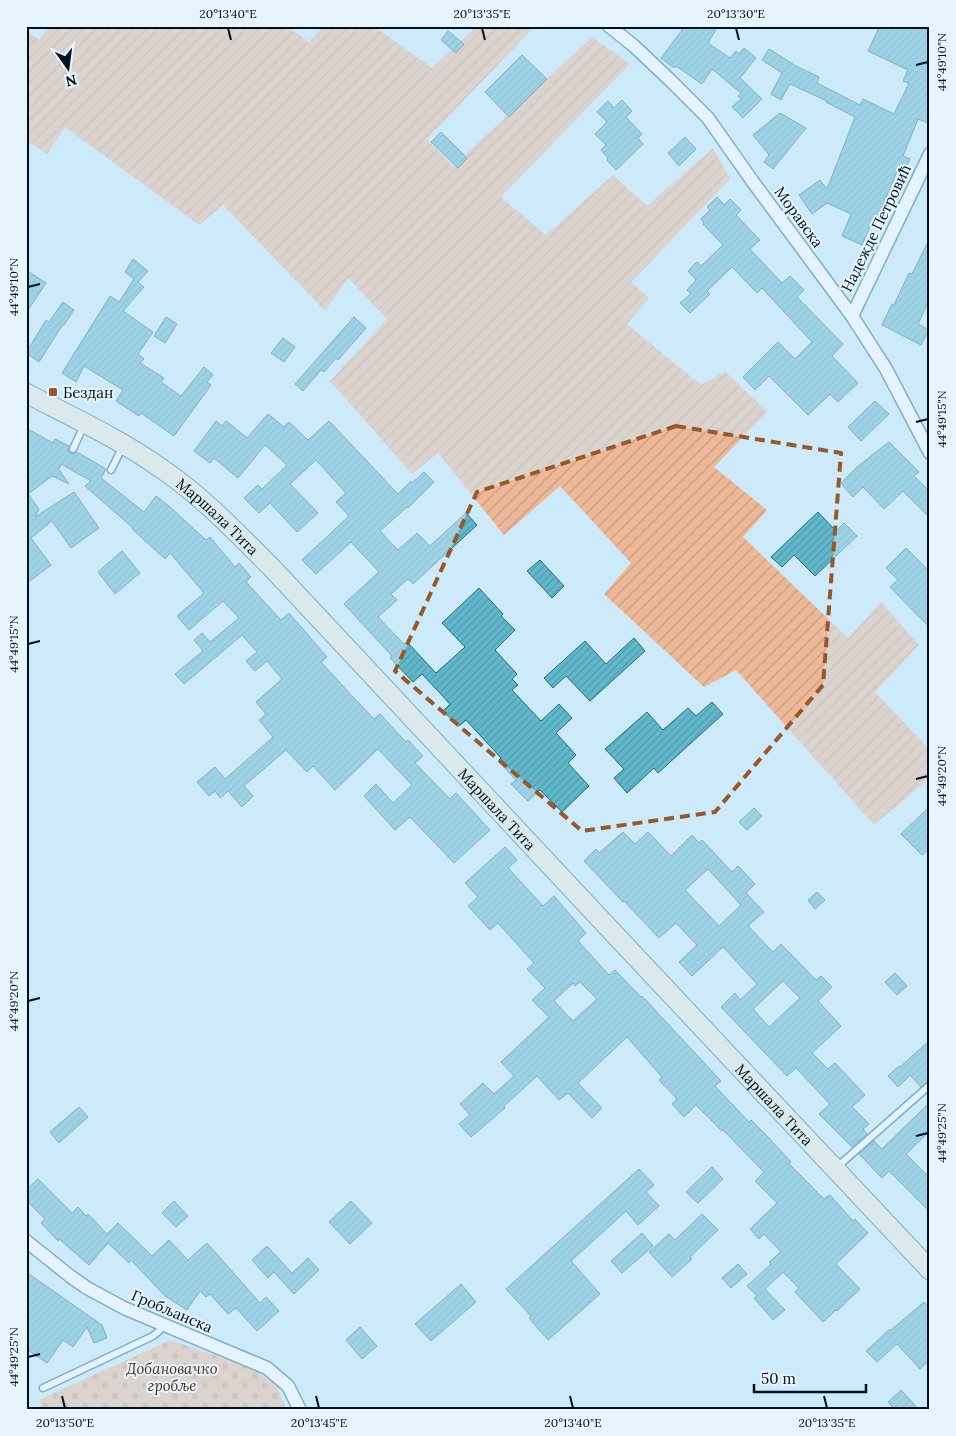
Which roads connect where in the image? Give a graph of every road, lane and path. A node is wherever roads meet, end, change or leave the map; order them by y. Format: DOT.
graph roads {
  1 [pos="609,26"];
  2 [pos="930,154"];
  3 [pos="852,316"];
  4 [pos="26,393"];
  5 [pos="84,424"];
  6 [pos="124,445"];
  7 [pos="73,449"];
  8 [pos="930,453"];
  9 [pos="111,470"];
  10 [pos="930,1085"];
  11 [pos="835,1168"];
  12 [pos="26,1241"];
  13 [pos="930,1270"];
  14 [pos="163,1325"];
  15 [pos="43,1388"];
  16 [pos="300,1410"];
  1 -- 3 [label="street, Моравска"];
  2 -- 3 [label="street, Надежде Петровић"];
  3 -- 8 [label="street, Моравска"];
  4 -- 5 [label="main road, Маршала Тита"];
  5 -- 6 [label="main road, Маршала Тита"];
  5 -- 7 [label="lane"];
  6 -- 9 [label="lane"];
  6 -- 11 [label="main road, Маршала Тита"];
  10 -- 11 [label="lane"];
  11 -- 13 [label="main road, Маршала Тита"];
  12 -- 14 [label="street, Гробљанска"];
  14 -- 15 [label="lane"];
  14 -- 16 [label="street, Гробљанска"];
}
